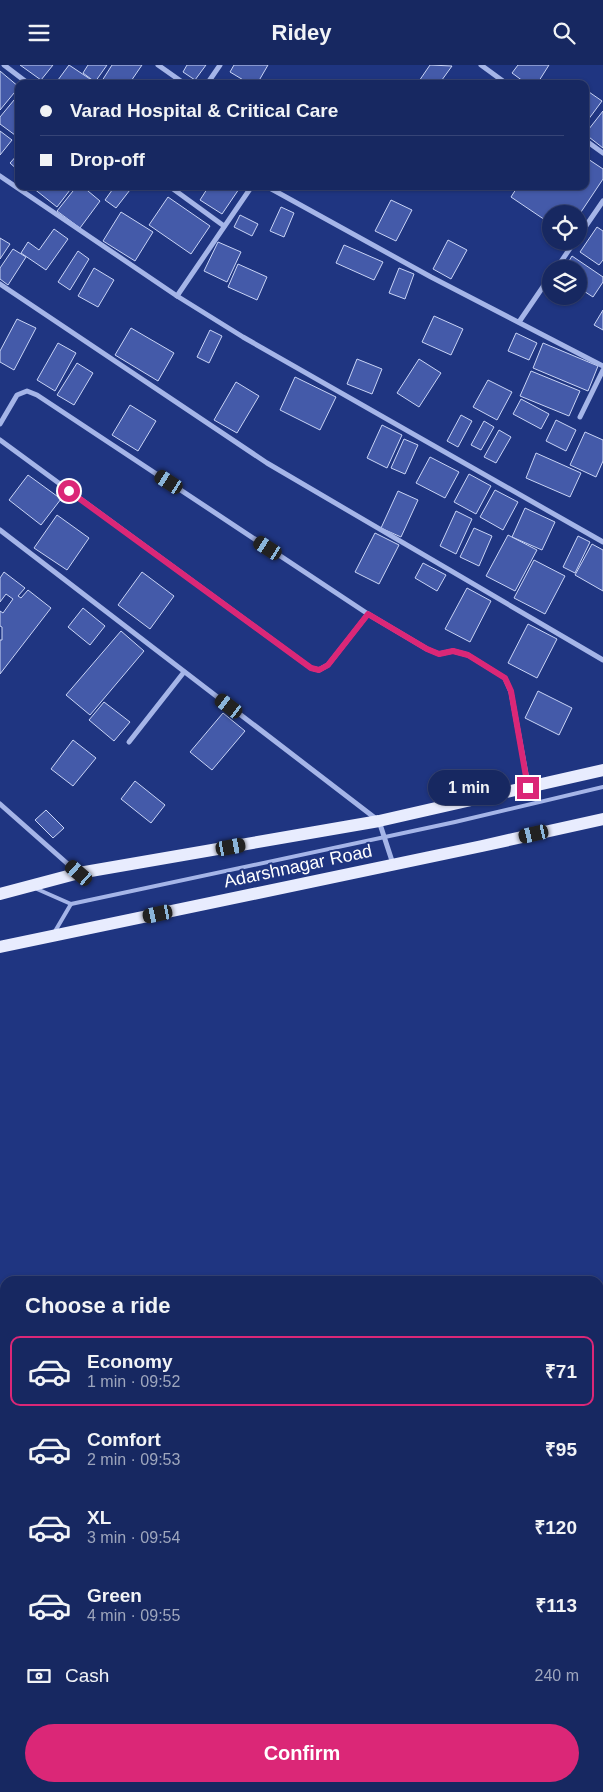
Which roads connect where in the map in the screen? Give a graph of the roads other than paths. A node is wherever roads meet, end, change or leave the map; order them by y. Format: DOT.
graph roads {
  1 [pos="4,65"];
  2 [pos="158,65"];
  3 [pos="220,65"];
  4 [pos="481,65"];
  5 [pos="24,80"];
  6 [pos="179,80"];
  7 [pos="210,80"];
  8 [pos="502,80"];
  9 [pos="589,143"];
  10 [pos="603,153"];
  11 [pos="0,176"];
  12 [pos="15,186"];
  13 [pos="20,190"];
  14 [pos="174,190"];
  15 [pos="249,190"];
  16 [pos="273,190"];
  17 [pos="603,201"];
  18 [pos="587,224"];
  19 [pos="224,227"];
  20 [pos="0,285"];
  21 [pos="542,288"];
  22 [pos="177,297"];
  23 [pos="519,322"];
  24 [pos="603,366"];
  25 [pos="603,370"];
  26 [pos="580,417"];
  27 [pos="0,424"];
  28 [pos="0,439"];
  29 [pos="0,530"];
  30 [pos="603,542"];
  31 [pos="368,614"];
  32 [pos="603,660"];
  33 [pos="184,672"];
  34 [pos="129,742"];
  35 [pos="603,770"];
  36 [pos="603,787"];
  37 [pos="528,788"];
  38 [pos="0,804"];
  39 [pos="603,819"];
  40 [pos="379,821"];
  41 [pos="384,837"];
  42 [pos="393,865"];
  43 [pos="79,873"];
  44 [pos="31,886"];
  45 [pos="0,894"];
  46 [pos="71,904"];
  47 [pos="52,936"];
  48 [pos="0,947"];
  1 -- 5 [label="street"];
  2 -- 6 [label="street"];
  3 -- 7 [label="street"];
  4 -- 8 [label="street"];
  9 -- 10 [label="street"];
  11 -- 12 [label="street"];
  13 -- 22 [label="street"];
  14 -- 19 [label="street"];
  15 -- 19 [label="street"];
  16 -- 23 [label="street"];
  17 -- 18 [label="street"];
  19 -- 22 [label="street"];
  20 -- 32 [label="street"];
  21 -- 23 [label="street"];
  22 -- 30 [label="street"];
  23 -- 24 [label="street"];
  25 -- 26 [label="street"];
  27 -- 31 [label="street"];
  28 -- 31 [label="street"];
  29 -- 33 [label="street"];
  31 -- 37 [label="street"];
  33 -- 34 [label="street"];
  33 -- 40 [label="street"];
  35 -- 37 [label="main road, Adarshnagar Road"];
  36 -- 41 [label="lane"];
  37 -- 40 [label="main road, Adarshnagar Road"];
  38 -- 43 [label="street"];
  39 -- 42 [label="main road, Adarshnagar Road"];
  40 -- 41 [label="street"];
  40 -- 43 [label="main road, Adarshnagar Road"];
  41 -- 42 [label="street"];
  41 -- 46 [label="lane"];
  42 -- 47 [label="main road, Adarshnagar Road"];
  43 -- 44 [label="main road, Adarshnagar Road"];
  44 -- 45 [label="main road, Adarshnagar Road"];
  44 -- 46 [label="lane"];
  46 -- 47 [label="lane"];
  47 -- 48 [label="main road, Adarshnagar Road"];
}
